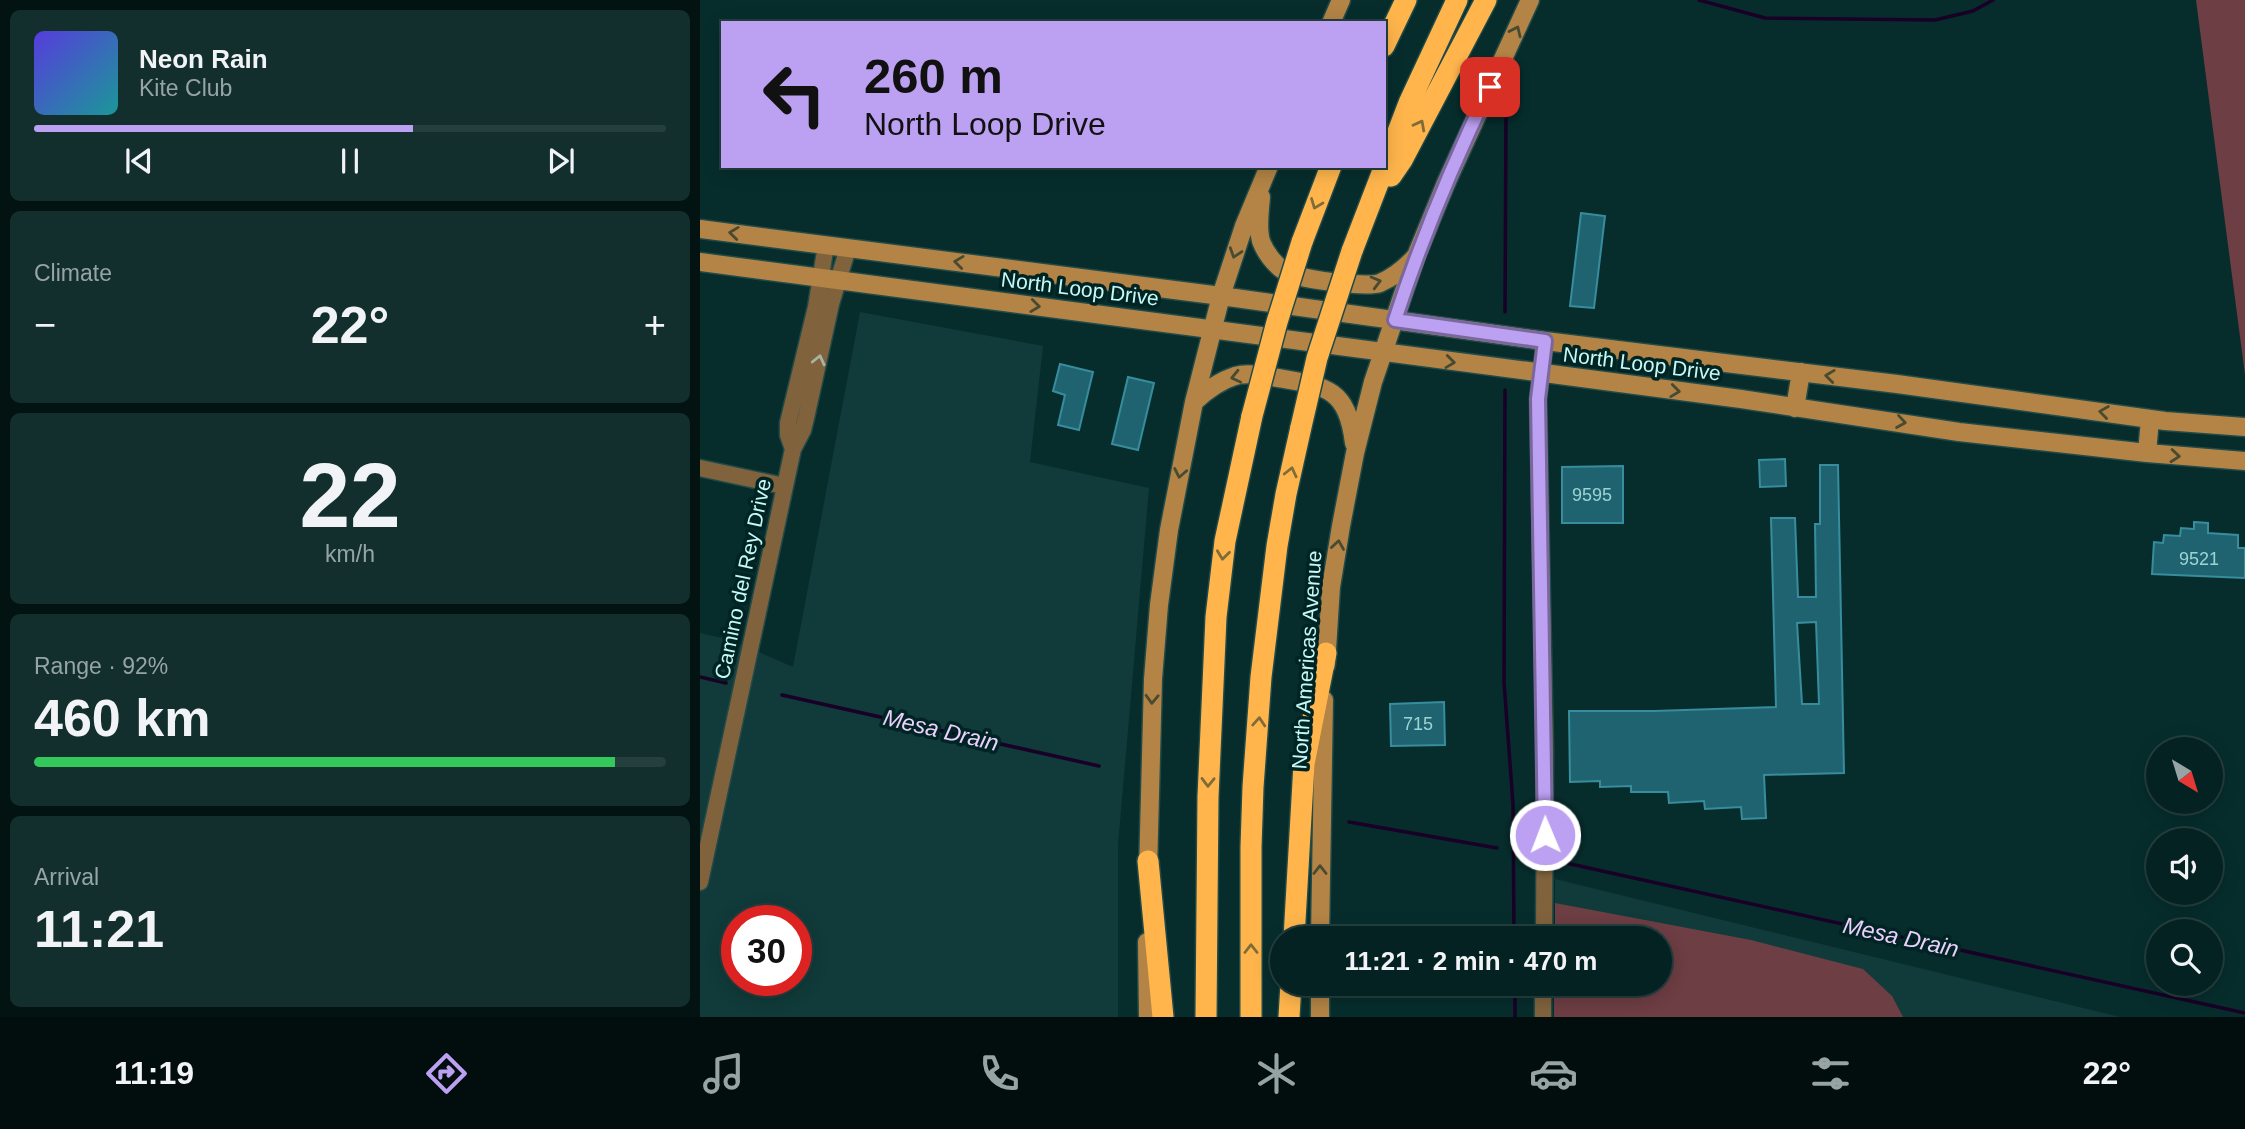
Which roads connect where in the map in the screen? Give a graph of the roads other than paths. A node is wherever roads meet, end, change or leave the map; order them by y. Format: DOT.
graph roads {
  1 [pos="1341,0"];
  2 [pos="1406,0"];
  3 [pos="1457,0"];
  4 [pos="1486,0"];
  5 [pos="1530,0"];
  6 [pos="1332,21"];
  7 [pos="1386,42"];
  8 [pos="1386,164"];
  9 [pos="1330,168"];
  10 [pos="1384,168"];
  11 [pos="1265,175"];
  12 [pos="1371,203"];
  13 [pos="700,229"];
  14 [pos="826,245"];
  15 [pos="848,248"];
  16 [pos="1416,256"];
  17 [pos="700,262"];
  18 [pos="830,279"];
  19 [pos="1221,296"];
  20 [pos="1395,320"];
  21 [pos="1214,329"];
  22 [pos="1545,341"];
  23 [pos="1382,353"];
  24 [pos="1801,372"];
  25 [pos="1541,373"];
  26 [pos="1194,402"];
  27 [pos="1796,408"];
  28 [pos="2150,419"];
  29 [pos="2245,427"];
  30 [pos="1355,453"];
  31 [pos="2147,453"];
  32 [pos="2245,461"];
  33 [pos="700,468"];
  34 [pos="784,486"];
  35 [pos="1326,653"];
  36 [pos="1148,861"];
  37 [pos="700,883"];
  38 [pos="1295,926"];
  39 [pos="1320,926"];
  40 [pos="1544,926"];
  41 [pos="1290,996"];
  42 [pos="1320,996"];
  43 [pos="1544,996"];
  44 [pos="1148,1017"];
  45 [pos="1163,1017"];
  46 [pos="1206,1017"];
  47 [pos="1251,1017"];
  48 [pos="1289,1017"];
  49 [pos="1320,1017"];
  50 [pos="1543,1017"];
  1 -- 6 [label="main road"];
  2 -- 7 [label="highway"];
  3 -- 8 [label="highway"];
  12 -- 4 [label="highway, one-way"];
  16 -- 5 [label="main road, North Americas Avenue, one-way"];
  9 -- 46 [label="highway, one-way, bridge"];
  10 -- 12 [label="highway"];
  11 -- 16 [label="main road, one-way"];
  11 -- 19 [label="main road, one-way"];
  47 -- 12 [label="highway, one-way, bridge"];
  14 -- 13 [label="main road, North Loop Drive, one-way"];
  14 -- 15 [label="main road, North Loop Drive"];
  14 -- 18 [label="street, Camino del Rey Drive"];
  15 -- 18 [label="street, Camino del Rey Drive"];
  19 -- 15 [label="main road, North Loop Drive, one-way"];
  16 -- 20 [label="main road, North Americas Avenue"];
  17 -- 18 [label="main road, North Loop Drive"];
  18 -- 21 [label="main road, North Loop Drive, one-way"];
  18 -- 34 [label="street, Camino del Rey Drive"];
  19 -- 20 [label="main road, North Loop Drive"];
  19 -- 21 [label="main road"];
  20 -- 22 [label="main road, North Loop Drive"];
  20 -- 23 [label="main road, North Americas Avenue"];
  21 -- 23 [label="main road, North Loop Drive"];
  21 -- 26 [label="main road"];
  22 -- 24 [label="main road, North Loop Drive"];
  22 -- 25 [label="street"];
  23 -- 25 [label="main road, North Loop Drive, one-way"];
  23 -- 30 [label="main road, North Americas Avenue"];
  24 -- 27 [label="main road"];
  28 -- 24 [label="main road, North Loop Drive, one-way"];
  25 -- 27 [label="main road, North Loop Drive, one-way"];
  25 -- 40 [label="street"];
  30 -- 26 [label="main road, one-way"];
  26 -- 36 [label="main road, one-way"];
  27 -- 31 [label="main road, North Loop Drive, one-way"];
  28 -- 29 [label="main road, North Loop Drive"];
  28 -- 31 [label="main road"];
  35 -- 30 [label="main road, North Americas Avenue, one-way"];
  31 -- 32 [label="main road, North Loop Drive, one-way"];
  33 -- 34 [label="street"];
  34 -- 37 [label="street, Camino del Rey Drive"];
  35 -- 38 [label="highway"];
  39 -- 35 [label="main road, North Americas Avenue, one-way"];
  36 -- 44 [label="main road"];
  36 -- 45 [label="highway"];
  41 -- 48 [label="highway"];
  42 -- 49 [label="main road"];
  43 -- 50 [label="street"];
}
